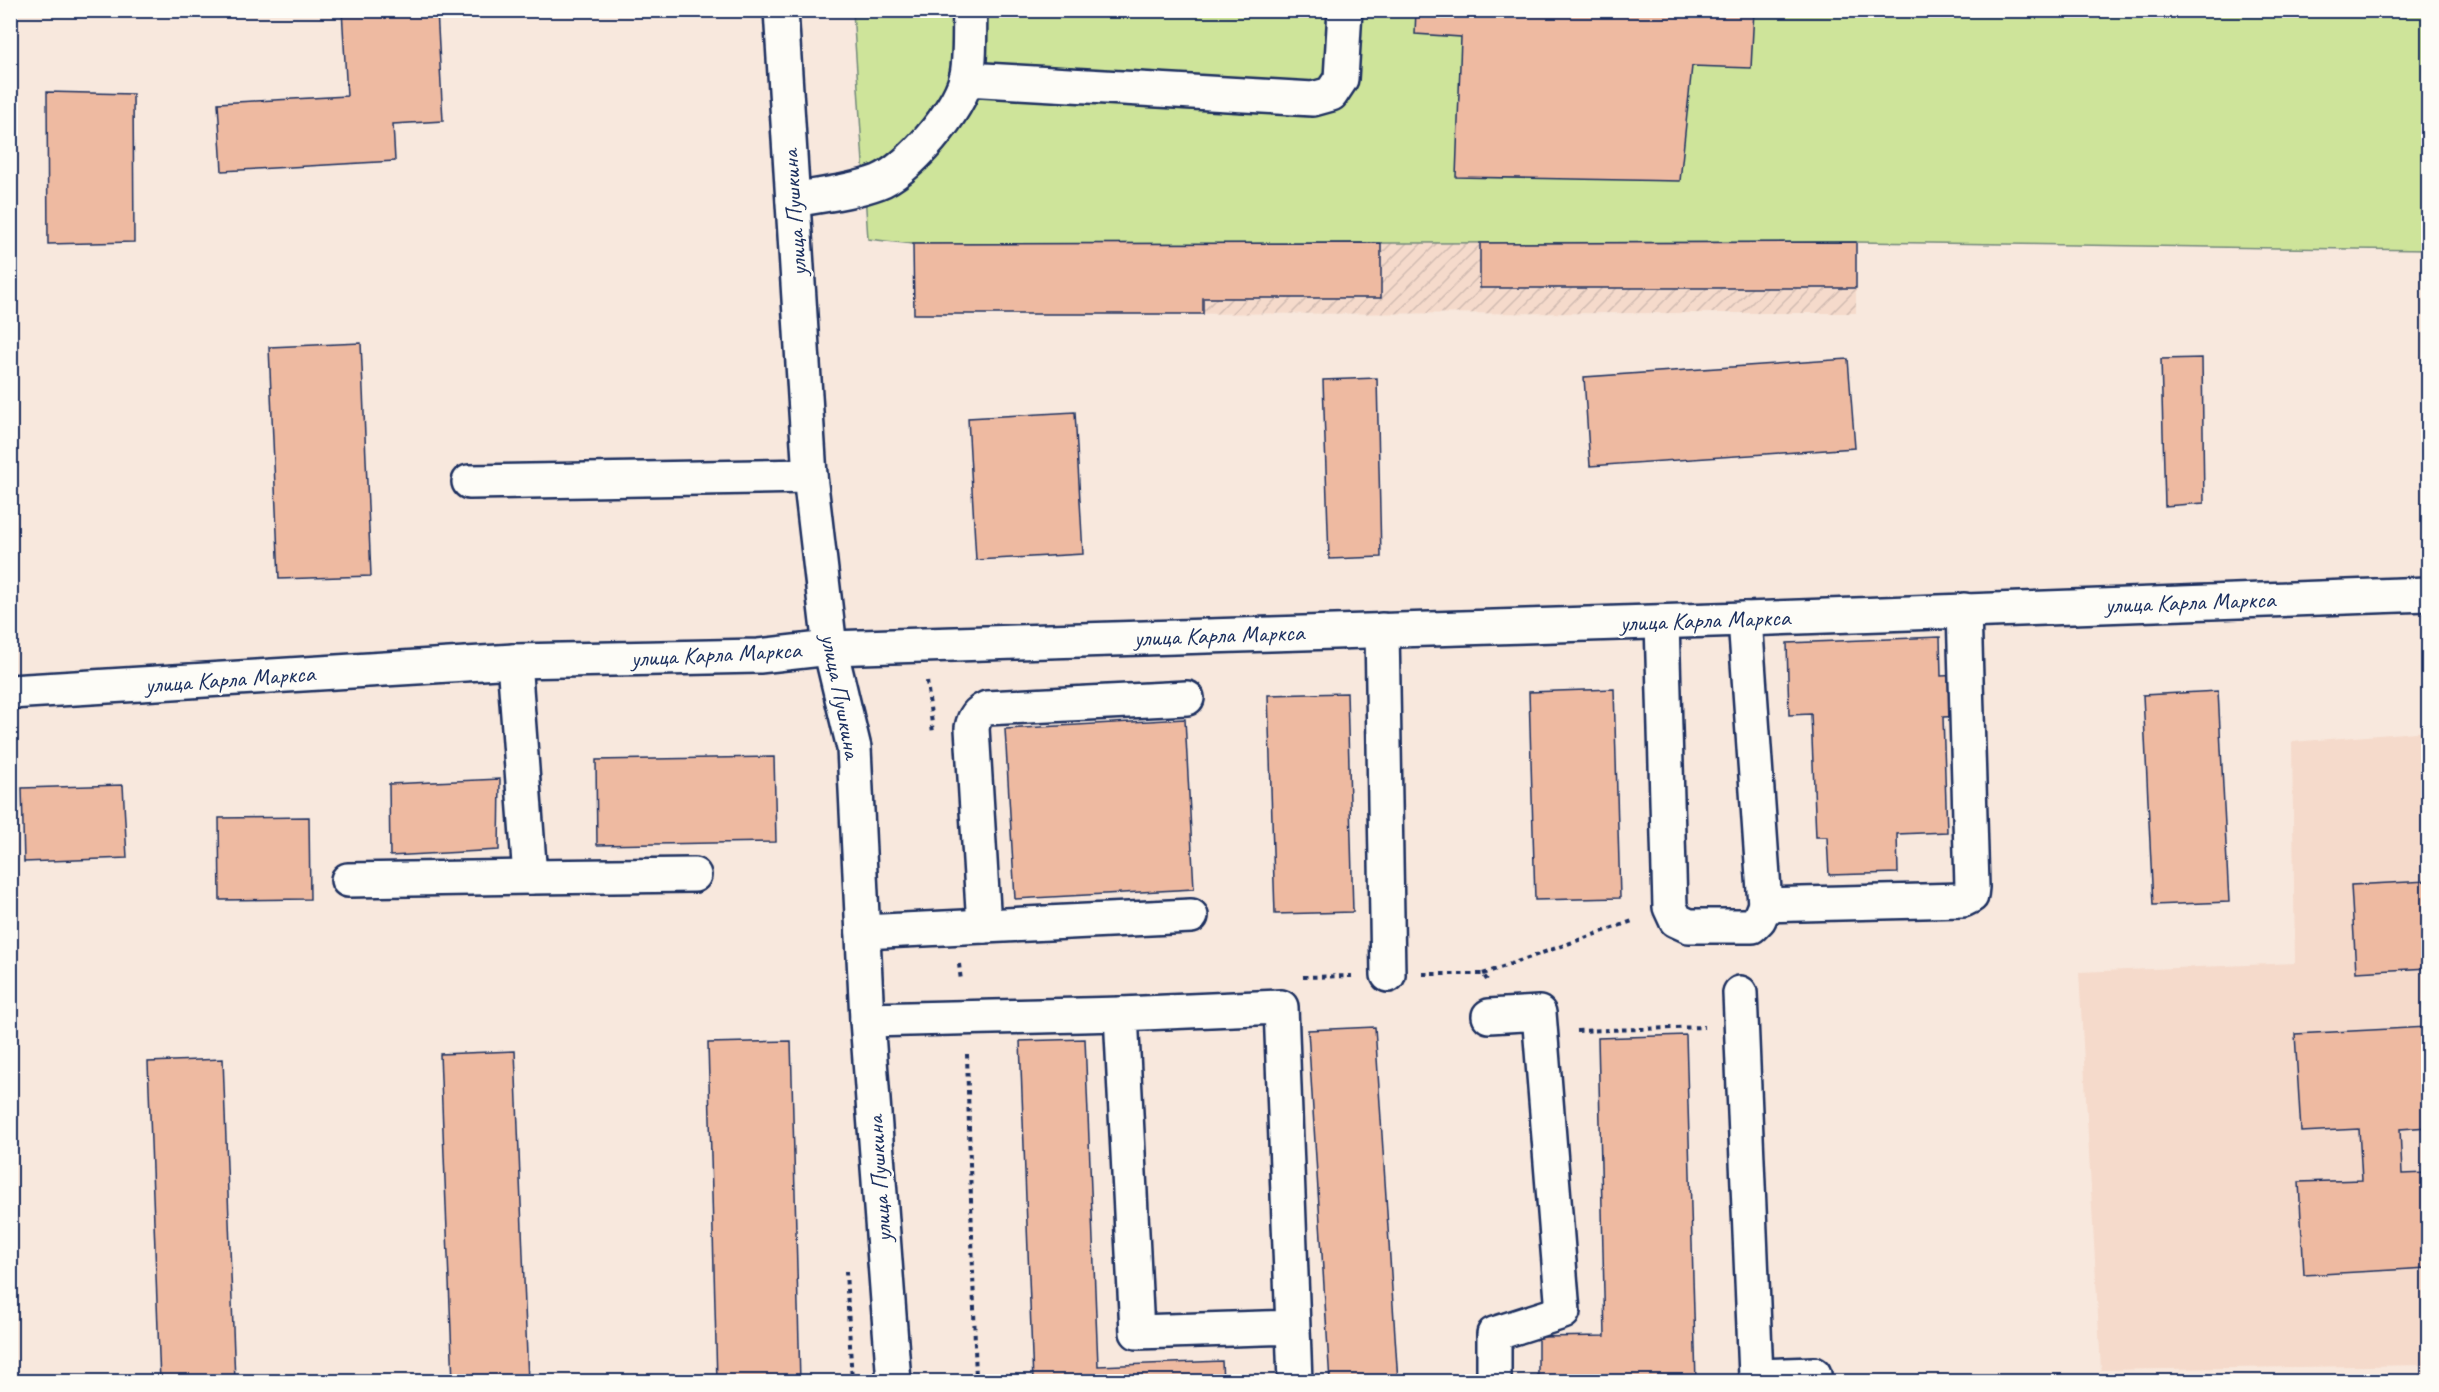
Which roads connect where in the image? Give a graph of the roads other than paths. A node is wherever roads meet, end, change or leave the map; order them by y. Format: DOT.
graph roads {
  1 [pos="781,10"];
  2 [pos="970,10"];
  3 [pos="1345,10"];
  4 [pos="966,80"];
  5 [pos="793,200"];
  6 [pos="810,476"];
  7 [pos="469,482"];
  8 [pos="2428,594"];
  9 [pos="1964,610"];
  10 [pos="1745,619"];
  11 [pos="1662,622"];
  12 [pos="1382,630"];
  13 [pos="830,648"];
  14 [pos="513,661"];
  15 [pos="10,692"];
  16 [pos="1188,698"];
  17 [pos="694,875"];
  18 [pos="530,877"];
  19 [pos="348,880"];
  20 [pos="1765,905"];
  21 [pos="1191,916"];
  22 [pos="984,926"];
  23 [pos="863,932"];
  24 [pos="1388,975"];
  25 [pos="1740,993"];
  26 [pos="1122,1014"];
  27 [pos="1489,1016"];
  28 [pos="867,1020"];
  29 [pos="1293,1327"];
  30 [pos="1814,1374"];
  31 [pos="1756,1379"];
  32 [pos="894,1382"];
  33 [pos="1295,1382"];
  34 [pos="1494,1382"];
  1 -- 5 [label="street, улица Пушкина"];
  2 -- 4 [label="street"];
  3 -- 4 [label="street"];
  4 -- 5 [label="street"];
  5 -- 6 [label="street, улица Пушкина"];
  6 -- 7 [label="street"];
  6 -- 13 [label="street, улица Пушкина"];
  8 -- 9 [label="street, улица Карла Маркса"];
  9 -- 10 [label="street, улица Карла Маркса"];
  9 -- 20 [label="street"];
  10 -- 11 [label="street, улица Карла Маркса"];
  10 -- 20 [label="street"];
  11 -- 12 [label="street, улица Карла Маркса"];
  11 -- 20 [label="street"];
  12 -- 13 [label="street, улица Карла Маркса"];
  12 -- 24 [label="street"];
  13 -- 14 [label="street, улица Карла Маркса"];
  13 -- 23 [label="street, улица Пушкина"];
  14 -- 15 [label="street, улица Карла Маркса"];
  14 -- 18 [label="street"];
  16 -- 22 [label="street"];
  17 -- 18 [label="street"];
  18 -- 19 [label="street"];
  21 -- 22 [label="street"];
  22 -- 23 [label="street"];
  23 -- 28 [label="street, улица Пушкина"];
  25 -- 31 [label="street"];
  26 -- 28 [label="street"];
  26 -- 29 [label="street"];
  26 -- 29 [label="street"];
  27 -- 34 [label="street"];
  28 -- 32 [label="street, улица Пушкина"];
  29 -- 33 [label="street"];
  30 -- 31 [label="street"];
}
